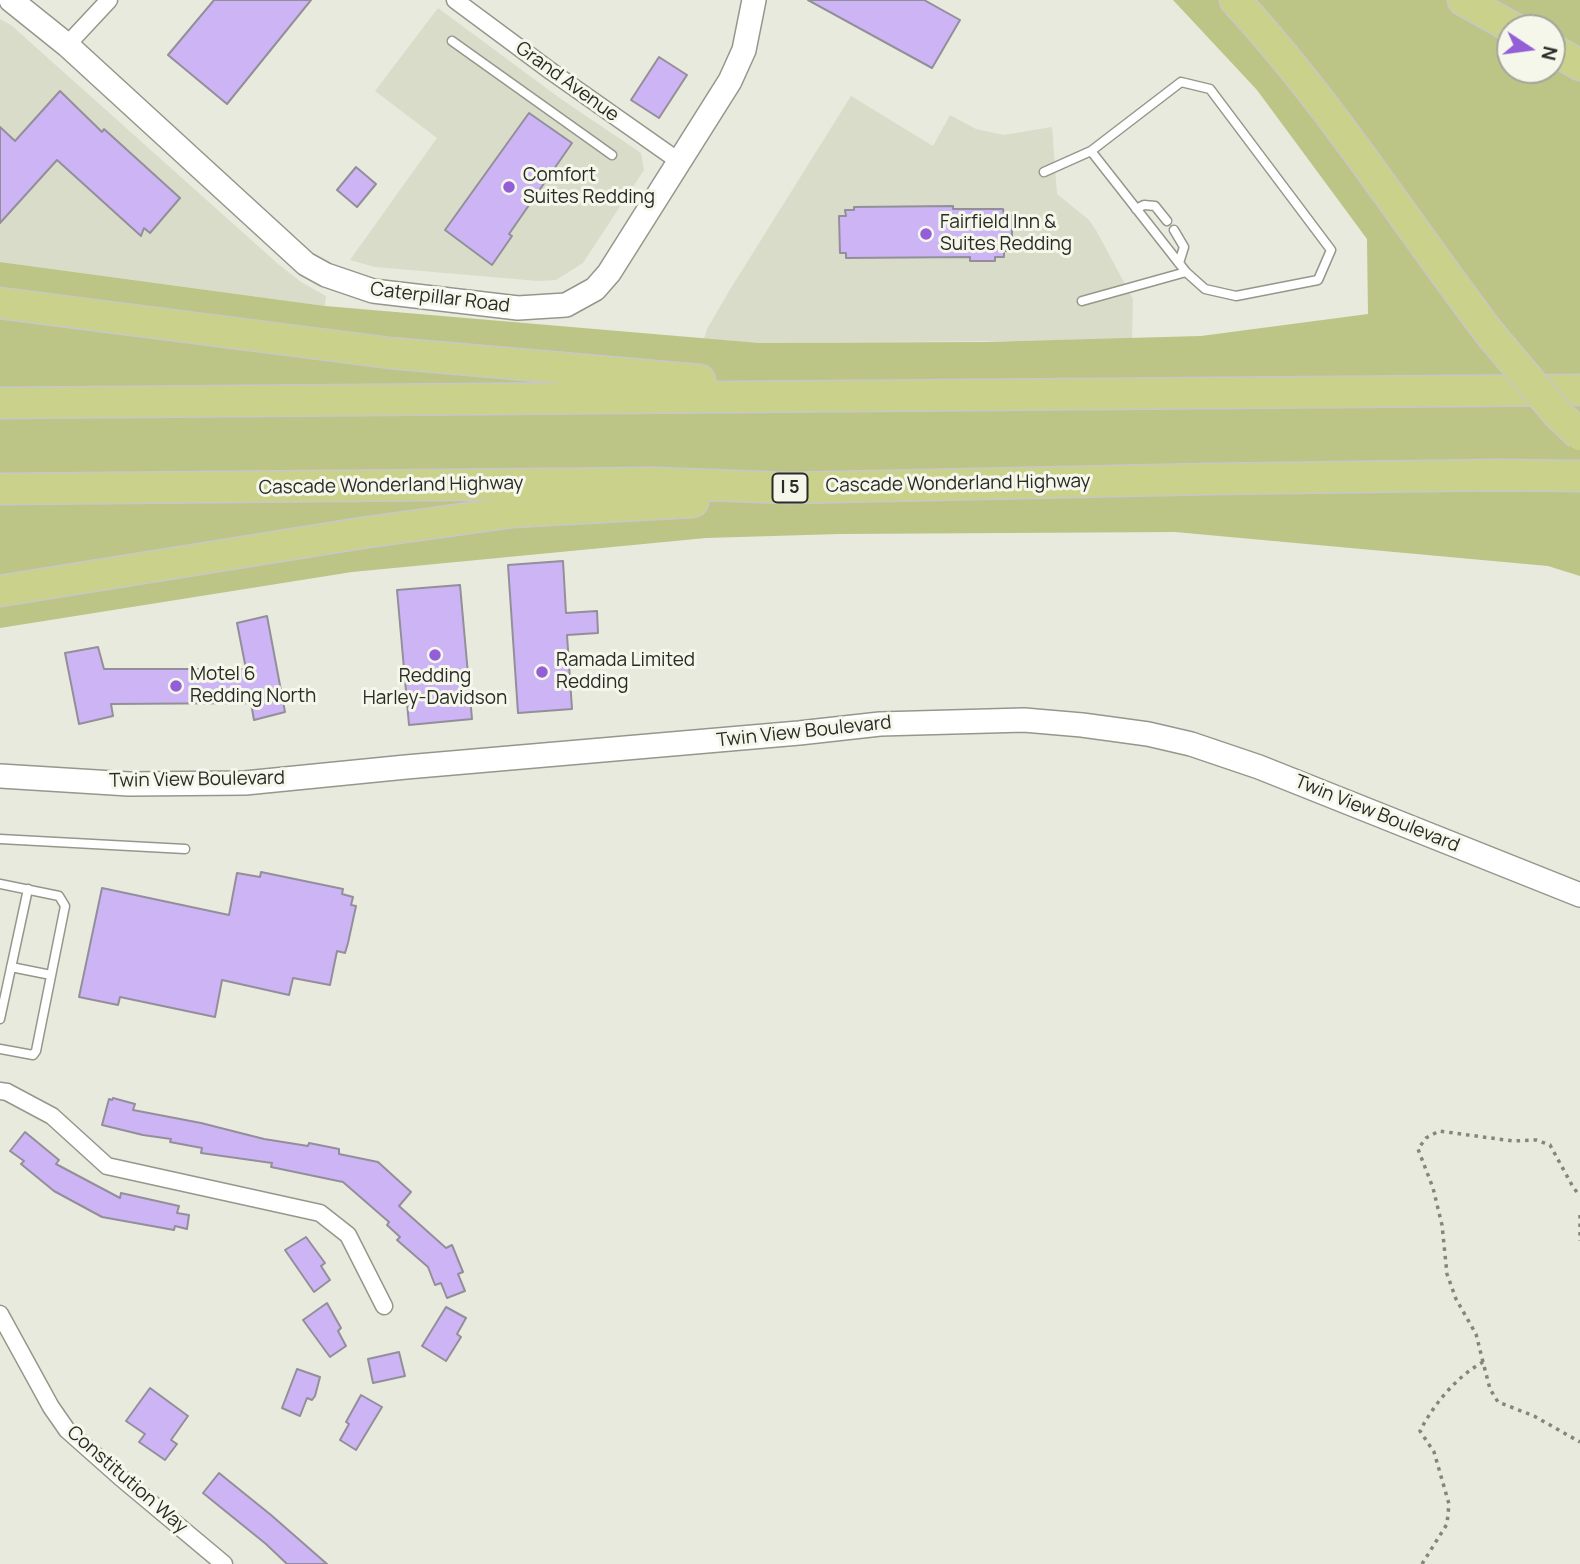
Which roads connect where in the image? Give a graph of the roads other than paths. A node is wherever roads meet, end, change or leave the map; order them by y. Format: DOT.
graph roads {
  1 [pos="109,0"];
  2 [pos="455,0"];
  3 [pos="754,0"];
  4 [pos="1235,0"];
  5 [pos="1462,0"];
  6 [pos="21,3"];
  7 [pos="1496,19"];
  8 [pos="452,41"];
  9 [pos="67,45"];
  10 [pos="1091,151"];
  11 [pos="612,155"];
  12 [pos="680,162"];
  13 [pos="1044,172"];
  14 [pos="1136,209"];
  15 [pos="1167,221"];
  16 [pos="1174,230"];
  17 [pos="1179,263"];
  18 [pos="1186,272"];
  19 [pos="1082,301"];
  20 [pos="0,303"];
  21 [pos="1580,390"];
  22 [pos="814,397"];
  23 [pos="0,402"];
  24 [pos="1580,435"];
  25 [pos="1580,476"];
  26 [pos="788,488"];
  27 [pos="0,489"];
  28 [pos="0,591"];
  29 [pos="0,776"];
  30 [pos="0,839"];
  31 [pos="185,849"];
  32 [pos="0,884"];
  33 [pos="28,889"];
  34 [pos="1580,895"];
  35 [pos="11,967"];
  36 [pos="51,975"];
  37 [pos="0,1019"];
  38 [pos="0,1049"];
  39 [pos="0,1091"];
  40 [pos="384,1306"];
  41 [pos="0,1314"];
  42 [pos="224,1564"];
  1 -- 9 [label="street"];
  2 -- 12 [label="street, Grand Avenue"];
  3 -- 12 [label="street, Caterpillar Road"];
  4 -- 24 [label="highway, bridge"];
  5 -- 7 [label="highway"];
  6 -- 9 [label="street, Caterpillar Road"];
  8 -- 11 [label="lane"];
  9 -- 12 [label="street, Caterpillar Road"];
  10 -- 13 [label="lane"];
  10 -- 14 [label="lane"];
  10 -- 18 [label="lane"];
  14 -- 15 [label="lane"];
  14 -- 17 [label="lane"];
  16 -- 17 [label="lane"];
  17 -- 18 [label="lane"];
  18 -- 19 [label="lane"];
  20 -- 22 [label="highway"];
  21 -- 22 [label="highway"];
  22 -- 23 [label="highway"];
  25 -- 26 [label="highway, Cascade Wonderland Highway / I 5"];
  26 -- 27 [label="highway, Cascade Wonderland Highway / I 5"];
  26 -- 28 [label="highway"];
  29 -- 34 [label="street, Twin View Boulevard"];
  30 -- 31 [label="lane"];
  32 -- 33 [label="lane"];
  33 -- 35 [label="lane"];
  33 -- 36 [label="lane"];
  35 -- 36 [label="lane"];
  35 -- 37 [label="lane"];
  36 -- 38 [label="lane"];
  39 -- 40 [label="street"];
  41 -- 42 [label="street, Constitution Way"];
}
